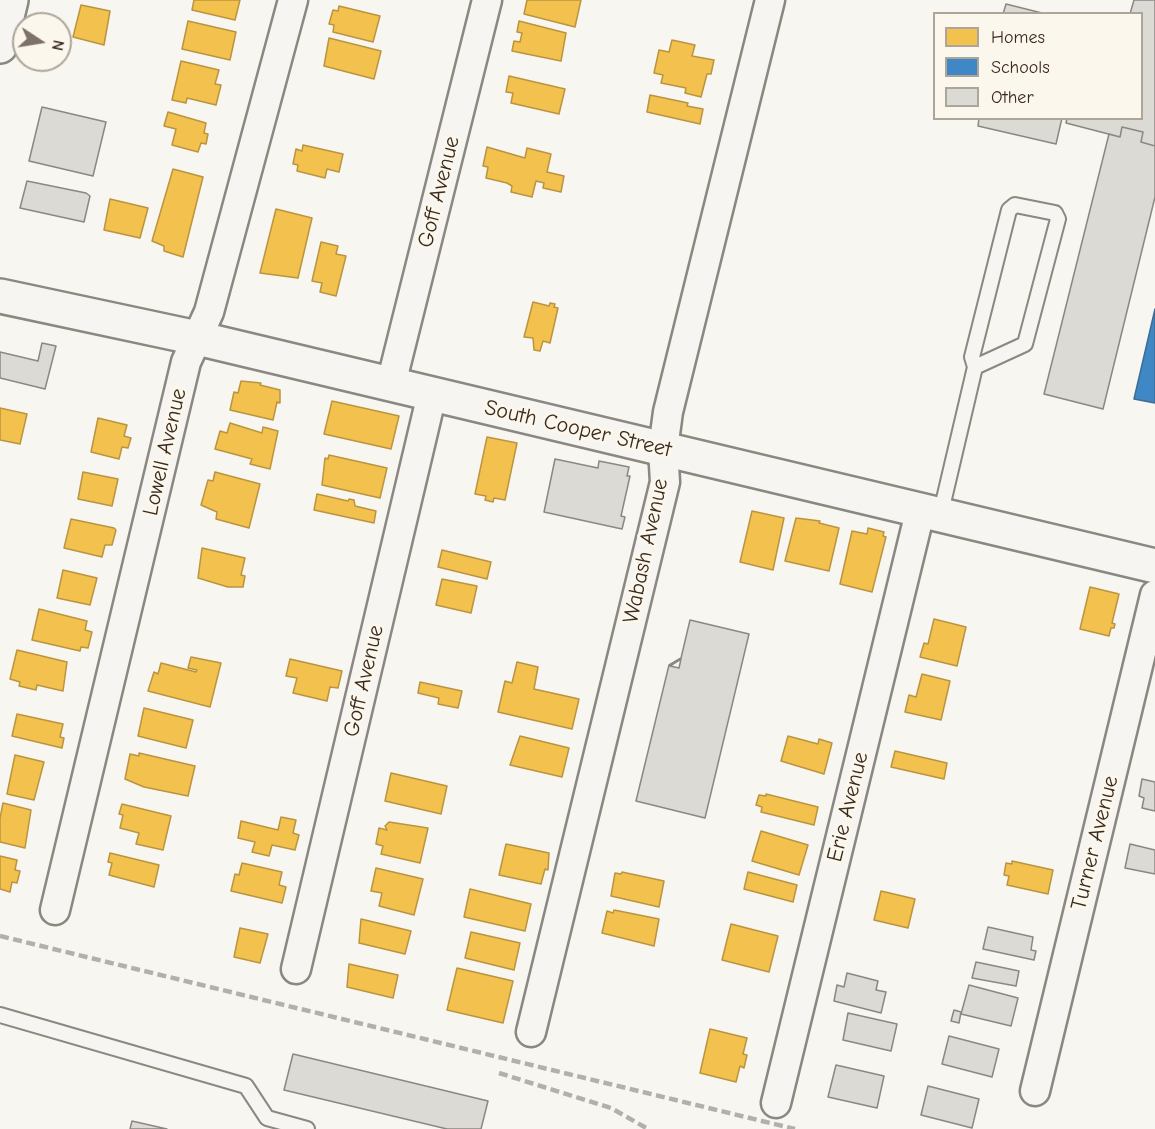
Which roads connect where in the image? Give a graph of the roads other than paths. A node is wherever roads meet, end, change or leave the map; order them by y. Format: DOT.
graph roads {
  1 [pos="11,0"];
  2 [pos="293,0"];
  3 [pos="487,0"];
  4 [pos="770,0"];
  5 [pos="0,46"];
  6 [pos="0,296"];
  7 [pos="197,338"];
  8 [pos="975,367"];
  9 [pos="392,384"];
  10 [pos="432,394"];
  11 [pos="663,449"];
  12 [pos="930,514"];
  13 [pos="1155,566"];
  14 [pos="1155,595"];
  15 [pos="55,910"];
  16 [pos="296,969"];
  17 [pos="0,1015"];
  18 [pos="531,1032"];
  19 [pos="1035,1091"];
  20 [pos="776,1103"];
  21 [pos="307,1129"];
  1 -- 5 [label="street"];
  2 -- 7 [label="street, Lowell Avenue"];
  3 -- 9 [label="street, Goff Avenue"];
  4 -- 11 [label="street, Wabash Avenue"];
  6 -- 7 [label="street, South Cooper Street"];
  7 -- 9 [label="street, South Cooper Street"];
  7 -- 15 [label="street, Lowell Avenue"];
  8 -- 8 [label="lane"];
  8 -- 12 [label="lane"];
  9 -- 10 [label="street, South Cooper Street"];
  10 -- 11 [label="street, South Cooper Street"];
  10 -- 16 [label="street, Goff Avenue"];
  11 -- 12 [label="street, South Cooper Street"];
  11 -- 18 [label="street, Wabash Avenue"];
  12 -- 13 [label="street, South Cooper Street"];
  12 -- 20 [label="street, Erie Avenue"];
  14 -- 19 [label="street, Turner Avenue"];
  17 -- 21 [label="lane"];
}
